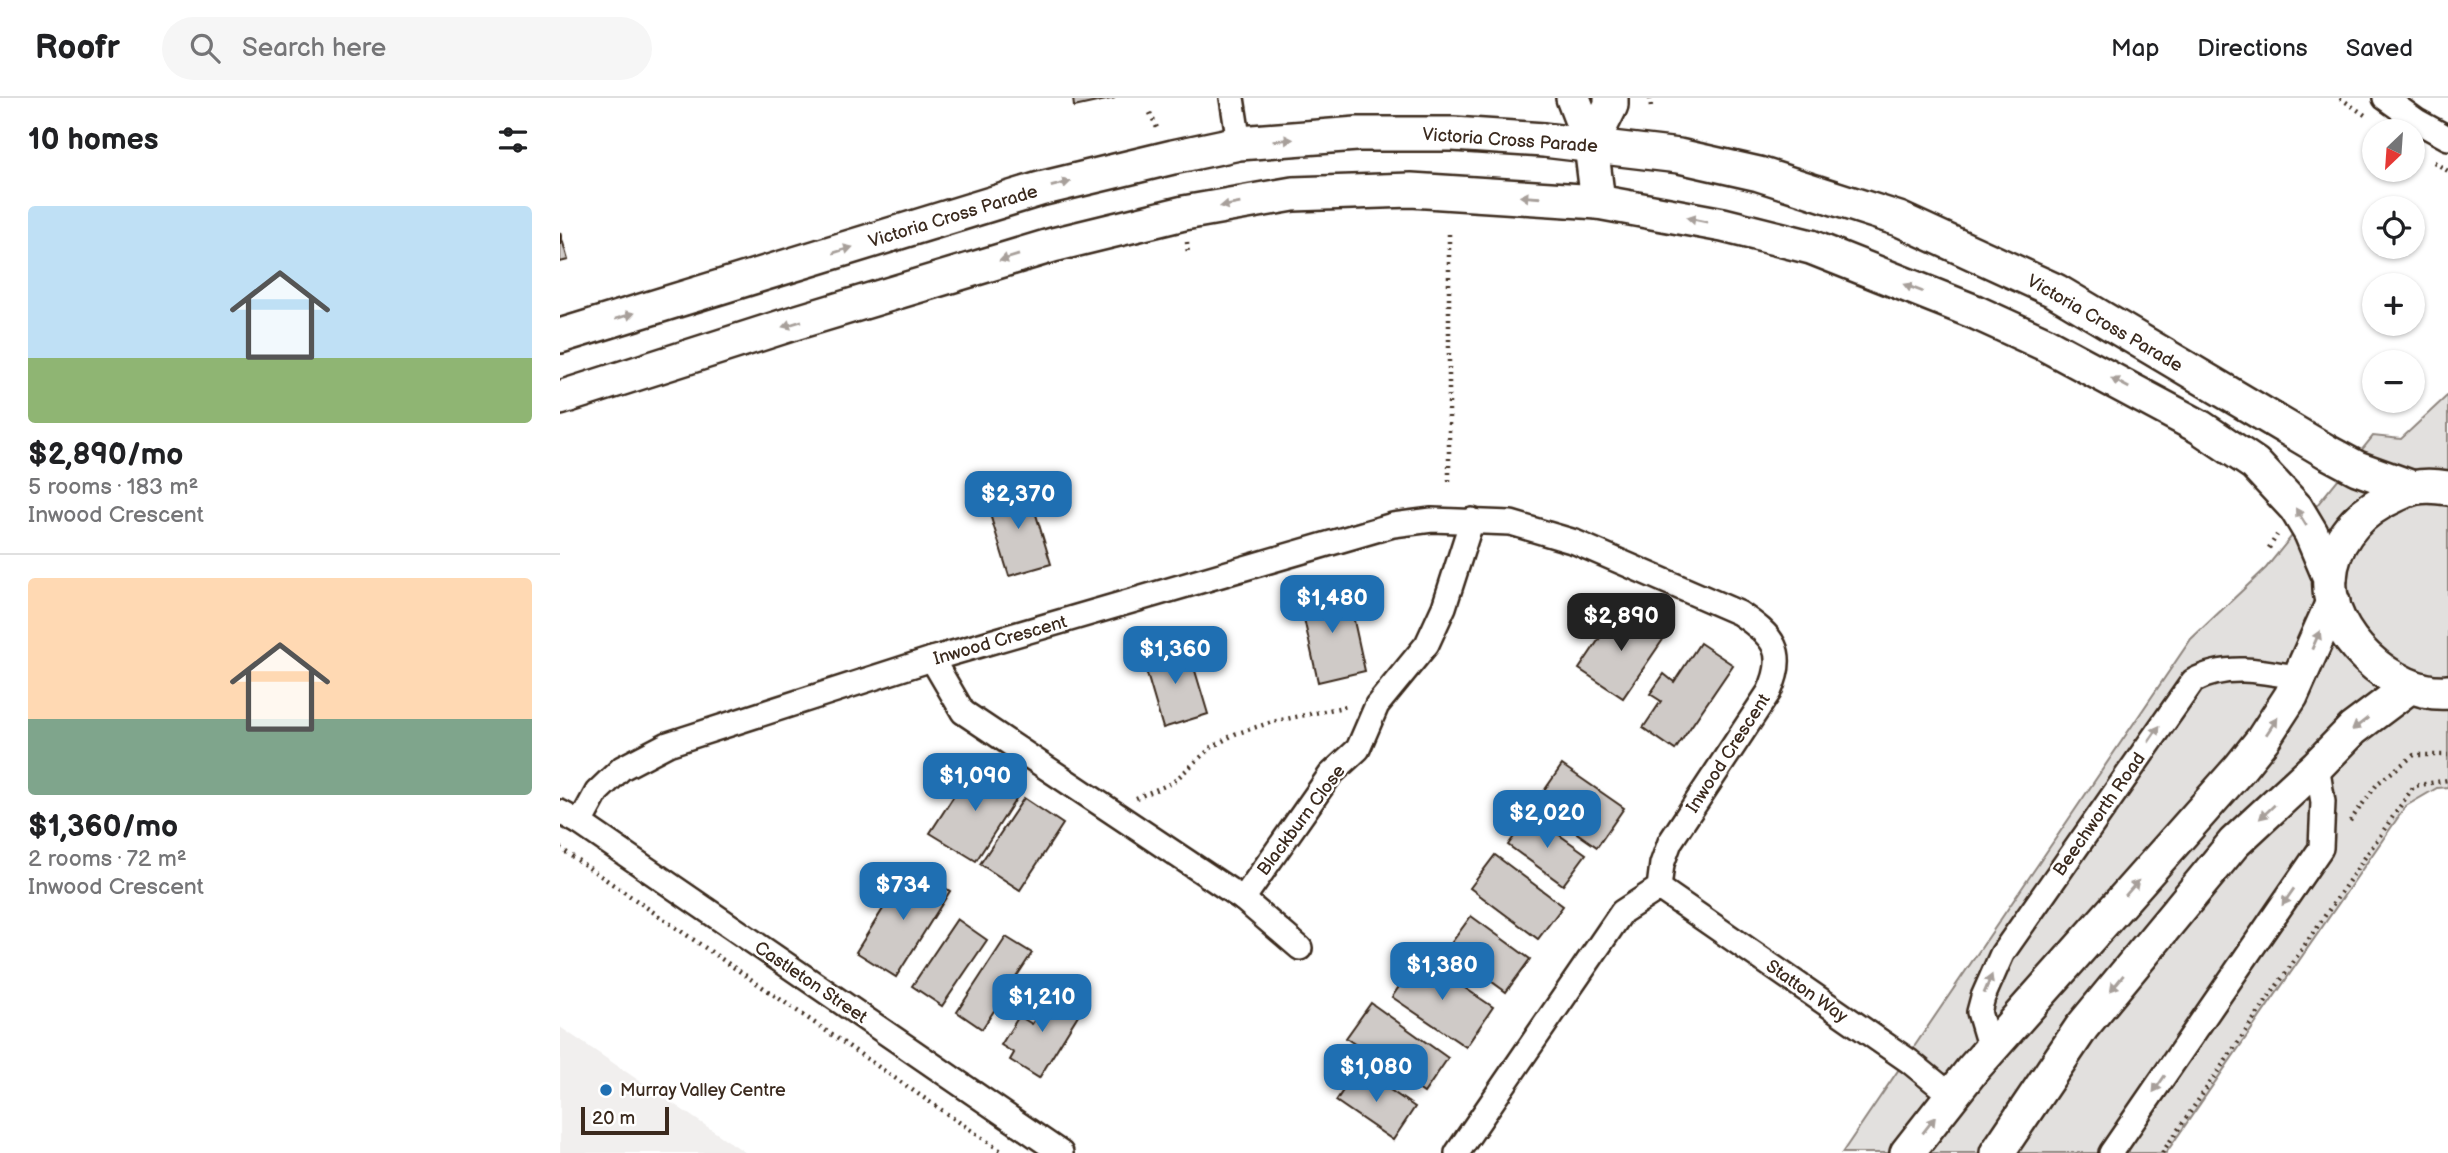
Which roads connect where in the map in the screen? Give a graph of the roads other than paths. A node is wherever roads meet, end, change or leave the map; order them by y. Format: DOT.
graph roads {
  1 [pos="1232,98"];
  2 [pos="1573,98"];
  3 [pos="1611,98"];
  4 [pos="2385,98"];
  5 [pos="2448,138"];
  6 [pos="1239,144"];
  7 [pos="1591,145"];
  8 [pos="1598,202"];
  9 [pos="560,336"];
  10 [pos="560,398"];
  11 [pos="2410,487"];
  12 [pos="2448,488"];
  13 [pos="1472,520"];
  14 [pos="2331,590"];
  15 [pos="932,659"];
  16 [pos="2299,678"];
  17 [pos="2409,687"];
  18 [pos="2448,692"];
  19 [pos="2317,766"];
  20 [pos="570,818"];
  21 [pos="1659,888"];
  22 [pos="1242,899"];
  23 [pos="1300,948"];
  24 [pos="1990,1049"];
  25 [pos="1952,1096"];
  26 [pos="1061,1153"];
  27 [pos="1457,1153"];
  28 [pos="1907,1153"];
  29 [pos="1997,1153"];
  30 [pos="2111,1153"];
  1 -- 6 [label="street"];
  2 -- 7 [label="main road"];
  3 -- 7 [label="main road"];
  4 -- 5 [label="street"];
  6 -- 7 [label="main road, Victoria Cross Parade, one-way"];
  9 -- 6 [label="main road, Victoria Cross Parade, one-way"];
  7 -- 8 [label="main road"];
  7 -- 11 [label="main road, Victoria Cross Parade"];
  8 -- 10 [label="main road, one-way"];
  14 -- 8 [label="main road, one-way"];
  11 -- 12 [label="main road"];
  11 -- 14 [label="main road"];
  13 -- 15 [label="street, Inwood Crescent"];
  13 -- 21 [label="street, Inwood Crescent"];
  13 -- 22 [label="street, Blackburn Close"];
  16 -- 14 [label="main road, one-way"];
  14 -- 17 [label="main road"];
  15 -- 20 [label="street, Inwood Crescent"];
  15 -- 22 [label="street"];
  24 -- 16 [label="main road, one-way"];
  24 -- 16 [label="street, Beechworth Road, one-way"];
  17 -- 18 [label="main road"];
  17 -- 19 [label="main road, one-way"];
  19 -- 29 [label="main road, one-way"];
  19 -- 30 [label="street, one-way"];
  20 -- 26 [label="street, Castleton Street"];
  21 -- 25 [label="street, Statton Way"];
  21 -- 27 [label="street"];
  22 -- 23 [label="street"];
  24 -- 25 [label="main road"];
  28 -- 25 [label="main road, one-way"];
}
